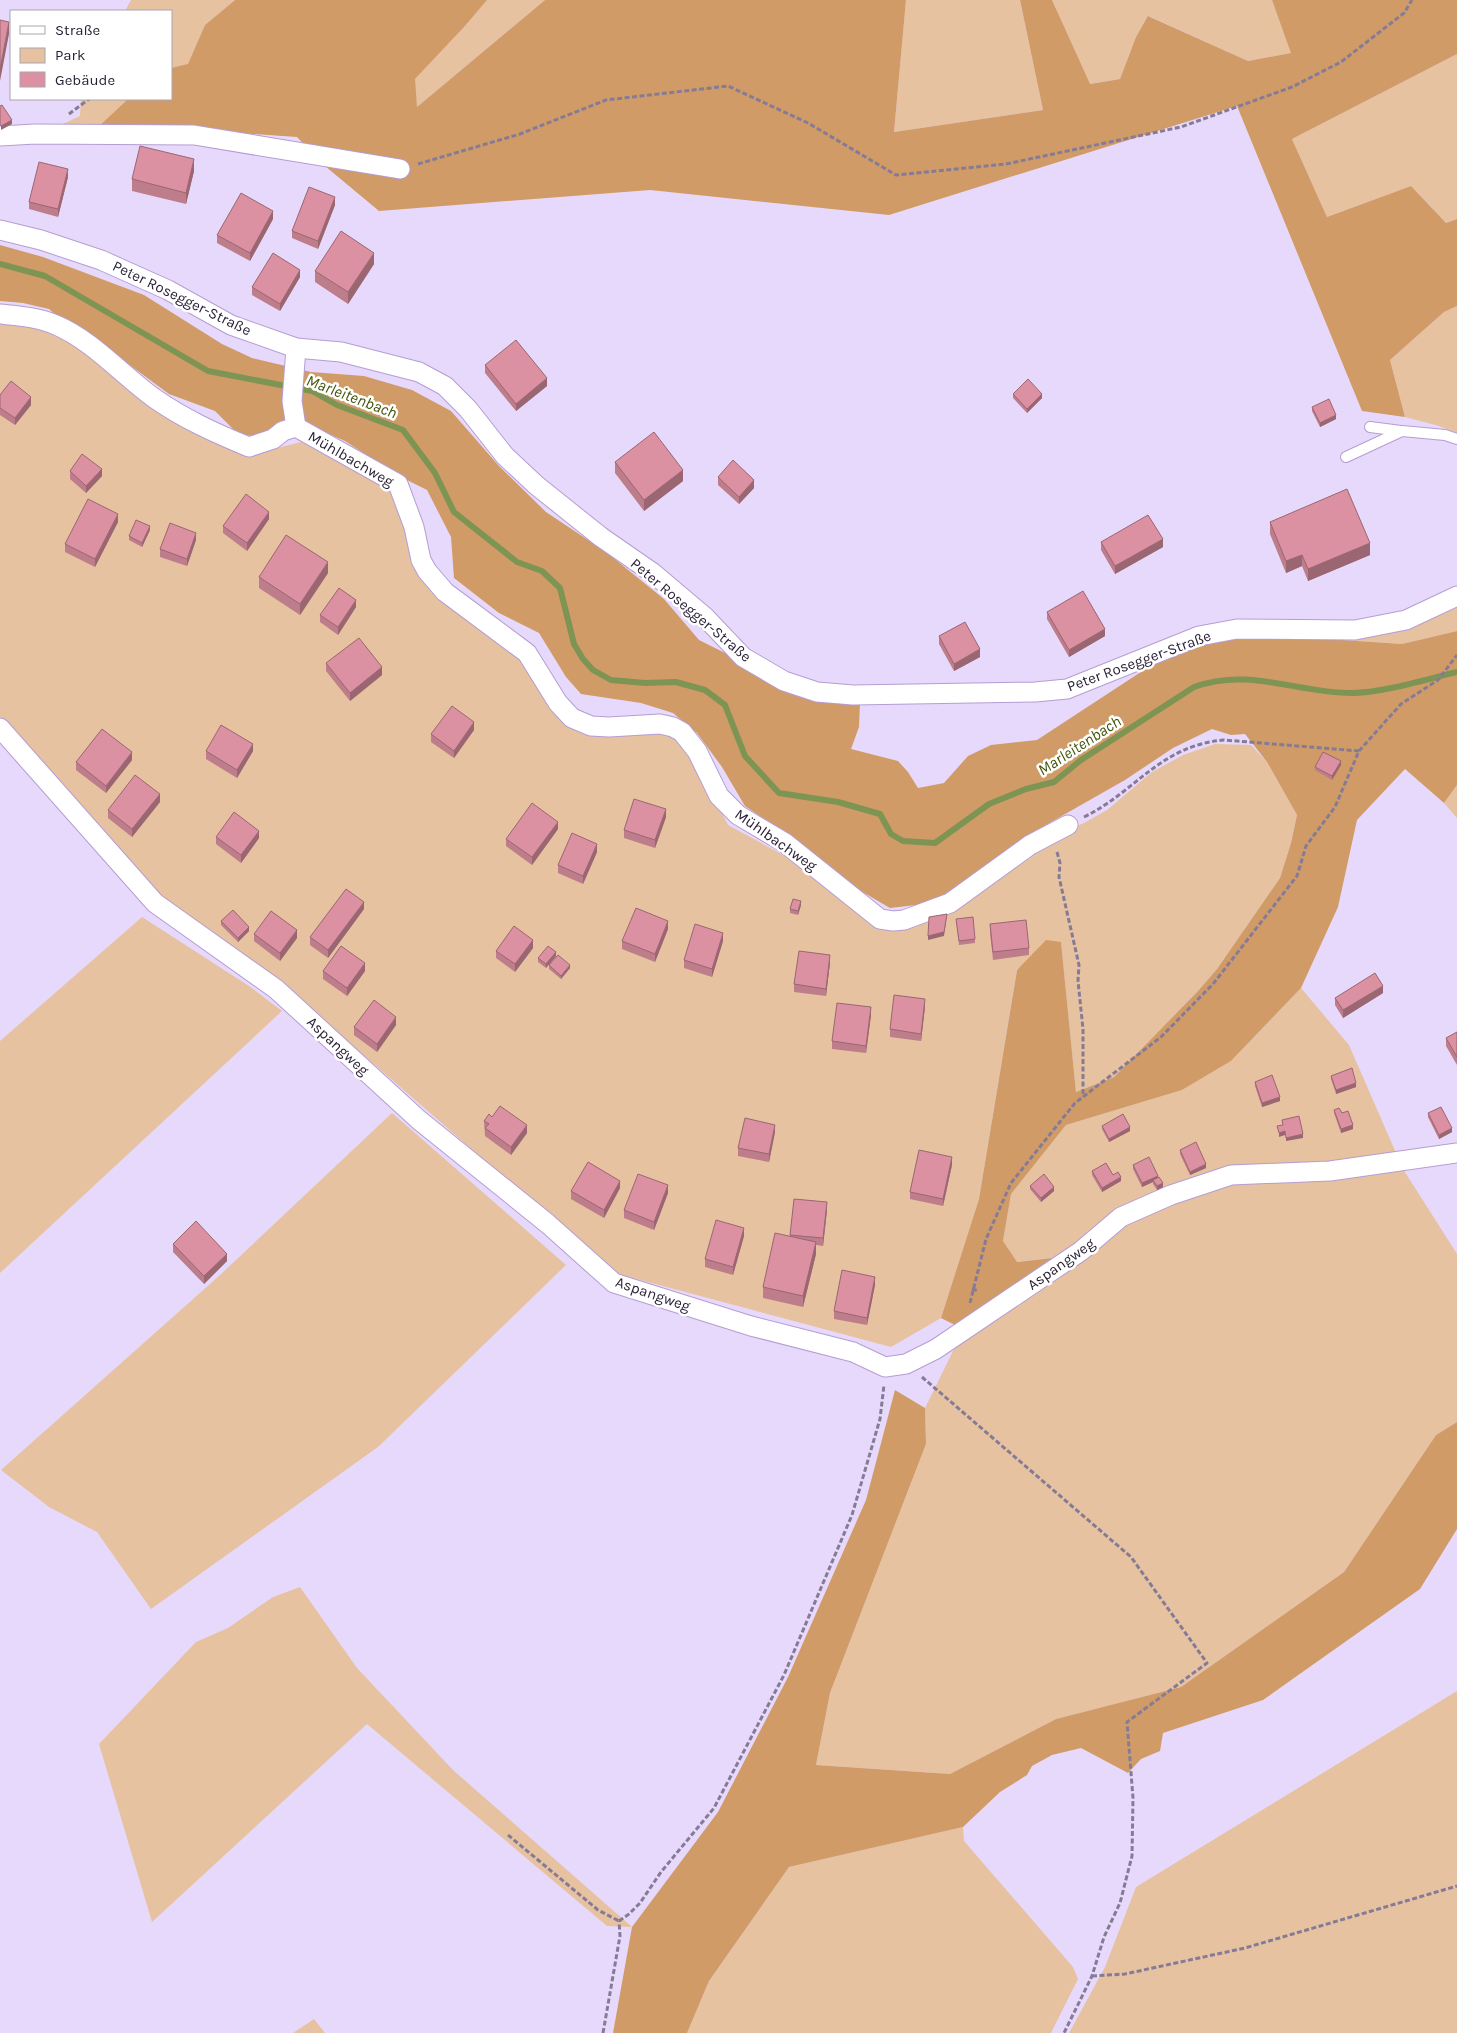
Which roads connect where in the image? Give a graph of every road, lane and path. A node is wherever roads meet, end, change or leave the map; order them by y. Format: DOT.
graph roads {
  1 [pos="1412,0"];
  2 [pos="0,136"];
  3 [pos="400,169"];
  4 [pos="0,230"];
  5 [pos="0,314"];
  6 [pos="296,348"];
  7 [pos="296,427"];
  8 [pos="1370,427"];
  9 [pos="1402,431"];
  10 [pos="1457,439"];
  11 [pos="1346,457"];
  12 [pos="1457,596"];
  13 [pos="1456,655"];
  14 [pos="0,728"];
  15 [pos="1359,751"];
  16 [pos="1068,825"];
  17 [pos="1046,835"];
  18 [pos="1083,1097"];
  19 [pos="1457,1153"];
  20 [pos="972,1289"];
  21 [pos="979,1291"];
  22 [pos="965,1330"];
  23 [pos="906,1364"];
  24 [pos="885,1367"];
  25 [pos="508,1835"];
  26 [pos="1457,1886"];
  27 [pos="619,1921"];
  28 [pos="1092,1976"];
  29 [pos="603,2033"];
  30 [pos="1064,2033"];
  1 -- 3 [label="path"];
  2 -- 3 [label="street"];
  4 -- 6 [label="street, Peter Rosegger-Straße"];
  5 -- 7 [label="street, Mühlbachweg"];
  6 -- 7 [label="street, Mühlbachweg"];
  6 -- 12 [label="street, Peter Rosegger-Straße"];
  7 -- 17 [label="street, Mühlbachweg"];
  8 -- 9 [label="lane"];
  9 -- 10 [label="lane"];
  9 -- 11 [label="lane"];
  13 -- 15 [label="path"];
  14 -- 24 [label="street, Aspangweg"];
  15 -- 16 [label="path"];
  15 -- 18 [label="path"];
  16 -- 17 [label="street, Mühlbachweg"];
  17 -- 18 [label="path"];
  18 -- 20 [label="path"];
  19 -- 22 [label="street, Aspangweg"];
  20 -- 21 [label="path"];
  20 -- 22 [label="path"];
  22 -- 23 [label="street, Aspangweg"];
  23 -- 24 [label="street, Aspangweg"];
  23 -- 28 [label="path"];
  24 -- 27 [label="path"];
  25 -- 27 [label="path"];
  26 -- 28 [label="path"];
  27 -- 29 [label="path"];
  28 -- 30 [label="path"];
}
